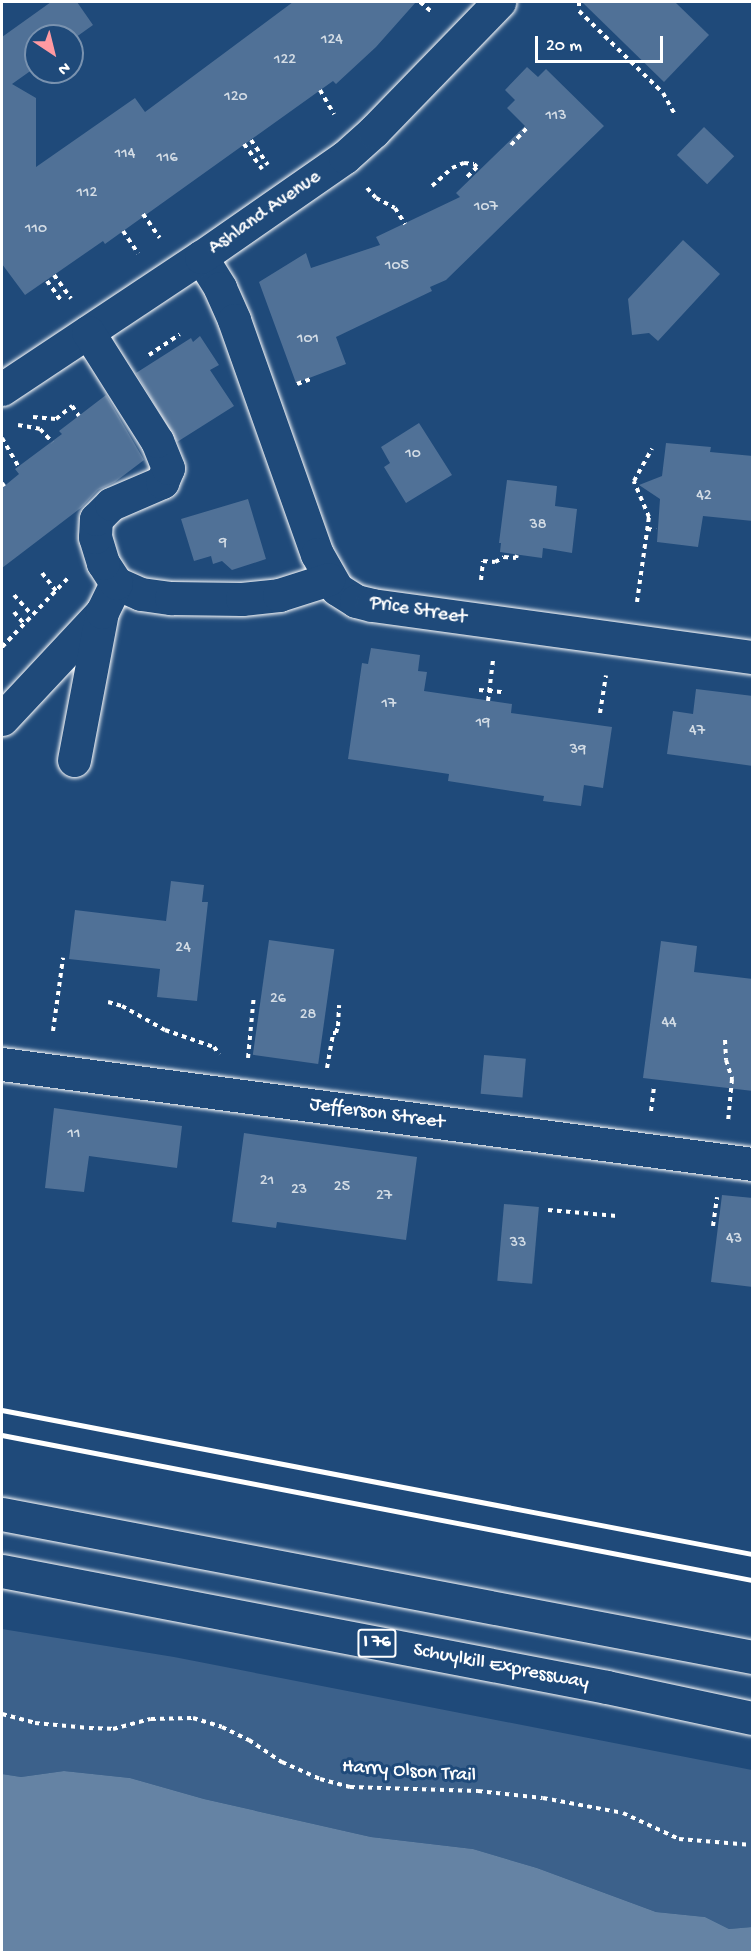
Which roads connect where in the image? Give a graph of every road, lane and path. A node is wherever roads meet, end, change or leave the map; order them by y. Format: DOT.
graph roads {
  1 [pos="499,2"];
  2 [pos="579,2"];
  3 [pos="320,90"];
  4 [pos="675,115"];
  5 [pos="335,116"];
  6 [pos="527,128"];
  7 [pos="251,140"];
  8 [pos="244,144"];
  9 [pos="511,145"];
  10 [pos="273,173"];
  11 [pos="268,177"];
  12 [pos="467,177"];
  13 [pos="361,180"];
  14 [pos="432,186"];
  15 [pos="143,214"];
  16 [pos="150,224"];
  17 [pos="405,224"];
  18 [pos="123,231"];
  19 [pos="201,257"];
  20 [pos="144,261"];
  21 [pos="54,275"];
  22 [pos="47,281"];
  23 [pos="64,304"];
  24 [pos="82,319"];
  25 [pos="180,334"];
  26 [pos="147,357"];
  27 [pos="310,380"];
  28 [pos="300,383"];
  29 [pos="2,389"];
  30 [pos="29,416"];
  31 [pos="79,416"];
  32 [pos="18,425"];
  33 [pos="2,438"];
  34 [pos="52,442"];
  35 [pos="652,449"];
  36 [pos="19,467"];
  37 [pos="647,529"];
  38 [pos="656,530"];
  39 [pos="517,555"];
  40 [pos="42,573"];
  41 [pos="72,574"];
  42 [pos="329,579"];
  43 [pos="481,581"];
  44 [pos="116,583"];
  45 [pos="56,591"];
  46 [pos="14,595"];
  47 [pos="636,608"];
  48 [pos="14,612"];
  49 [pos="102,612"];
  50 [pos="32,615"];
  51 [pos="24,624"];
  52 [pos="2,647"];
  53 [pos="753,657"];
  54 [pos="479,690"];
  55 [pos="504,692"];
  56 [pos="2,718"];
  57 [pos="74,760"];
  58 [pos="63,958"];
  59 [pos="254,995"];
  60 [pos="108,1002"];
  61 [pos="339,1005"];
  62 [pos="53,1033"];
  63 [pos="725,1040"];
  64 [pos="221,1057"];
  65 [pos="248,1062"];
  66 [pos="2,1064"];
  67 [pos="327,1065"];
  68 [pos="728,1121"];
  69 [pos="753,1164"];
  70 [pos="718,1192"];
  71 [pos="548,1210"];
  72 [pos="616,1216"];
  73 [pos="713,1226"];
  74 [pos="2,1514"];
  75 [pos="2,1571"];
  76 [pos="753,1657"];
  77 [pos="2,1714"];
  78 [pos="753,1718"];
  79 [pos="753,1845"];
  1 -- 19 [label="main road, Ashland Avenue"];
  2 -- 4 [label="path"];
  3 -- 5 [label="path"];
  6 -- 9 [label="path"];
  7 -- 10 [label="path"];
  8 -- 11 [label="path"];
  12 -- 14 [label="path"];
  13 -- 17 [label="path"];
  15 -- 16 [label="path"];
  18 -- 20 [label="path"];
  19 -- 24 [label="main road, Ashland Avenue"];
  19 -- 42 [label="main road, Price Street"];
  21 -- 24 [label="path"];
  22 -- 23 [label="path"];
  24 -- 29 [label="main road, Ashland Avenue"];
  24 -- 44 [label="main road"];
  25 -- 26 [label="path"];
  27 -- 28 [label="path"];
  30 -- 31 [label="path"];
  32 -- 34 [label="path"];
  33 -- 36 [label="path"];
  35 -- 37 [label="path"];
  37 -- 38 [label="path"];
  37 -- 47 [label="path"];
  39 -- 43 [label="path"];
  40 -- 45 [label="path"];
  41 -- 45 [label="path"];
  42 -- 44 [label="main road"];
  42 -- 53 [label="main road, Price Street"];
  44 -- 49 [label="main road"];
  45 -- 50 [label="path"];
  46 -- 50 [label="path"];
  48 -- 51 [label="path"];
  49 -- 56 [label="main road"];
  49 -- 57 [label="main road"];
  50 -- 51 [label="path"];
  51 -- 52 [label="path"];
  54 -- 55 [label="path"];
  58 -- 62 [label="path"];
  59 -- 65 [label="path"];
  60 -- 64 [label="path"];
  61 -- 67 [label="path"];
  63 -- 68 [label="path"];
  66 -- 69 [label="main road, Jefferson Street"];
  70 -- 73 [label="path"];
  71 -- 72 [label="path"];
  74 -- 76 [label="main road"];
  75 -- 78 [label="main road, Schuylkill Expressway / I 76"];
  77 -- 79 [label="path, Harry Olson Trail"];
}
